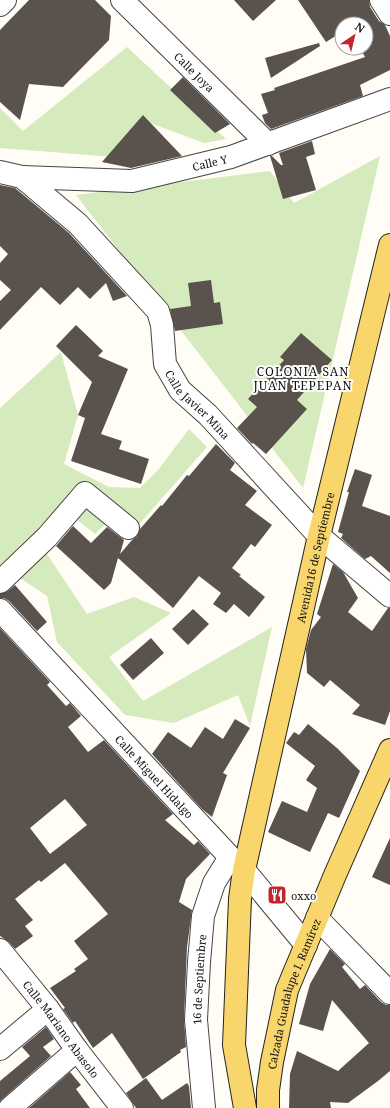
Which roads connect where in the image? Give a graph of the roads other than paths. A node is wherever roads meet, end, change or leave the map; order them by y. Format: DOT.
graph roads {
  1 [pos="5,0"];
  2 [pos="122,0"];
  3 [pos="381,0"];
  4 [pos="0,5"];
  5 [pos="390,14"];
  6 [pos="390,99"];
  7 [pos="268,144"];
  8 [pos="0,172"];
  9 [pos="22,177"];
  10 [pos="390,245"];
  11 [pos="128,528"];
  12 [pos="319,536"];
  13 [pos="0,582"];
  14 [pos="390,596"];
  15 [pos="0,610"];
  16 [pos="390,750"];
  17 [pos="237,864"];
  18 [pos="317,918"];
  19 [pos="306,945"];
  20 [pos="0,950"];
  21 [pos="390,993"];
  22 [pos="48,1009"];
  23 [pos="0,1049"];
  24 [pos="77,1050"];
  25 [pos="10,1108"];
  26 [pos="122,1108"];
  27 [pos="204,1108"];
  28 [pos="245,1108"];
  29 [pos="268,1108"];
  1 -- 4 [label="street"];
  2 -- 7 [label="street, Calle Joya"];
  3 -- 5 [label="street"];
  6 -- 7 [label="street, Calle Y"];
  7 -- 9 [label="street, Calle Y"];
  8 -- 9 [label="street, Calle Javier Mina"];
  9 -- 12 [label="street, Calle Javier Mina"];
  10 -- 12 [label="main road, Avenida16 de Septiembre"];
  11 -- 13 [label="street"];
  12 -- 14 [label="street, Calle Javier Mina"];
  12 -- 17 [label="main road, Avenida16 de Septiembre"];
  15 -- 17 [label="street, Calle Miguel Hidalgo"];
  16 -- 18 [label="main road, Calzada Guadalupe I. Ramírez"];
  17 -- 19 [label="street, Calle Miguel Hidalgo"];
  17 -- 27 [label="street, 16 de Septiembre"];
  17 -- 28 [label="main road"];
  18 -- 19 [label="main road, Calzada Guadalupe I. Ramírez"];
  18 -- 21 [label="street"];
  19 -- 29 [label="main road, Calzada Guadalupe I. Ramírez"];
  20 -- 22 [label="street, Calle Mariano Abasolo"];
  22 -- 23 [label="street"];
  22 -- 24 [label="street, Calle Mariano Abasolo"];
  24 -- 25 [label="street"];
  24 -- 26 [label="street, Calle Mariano Abasolo"];
}
